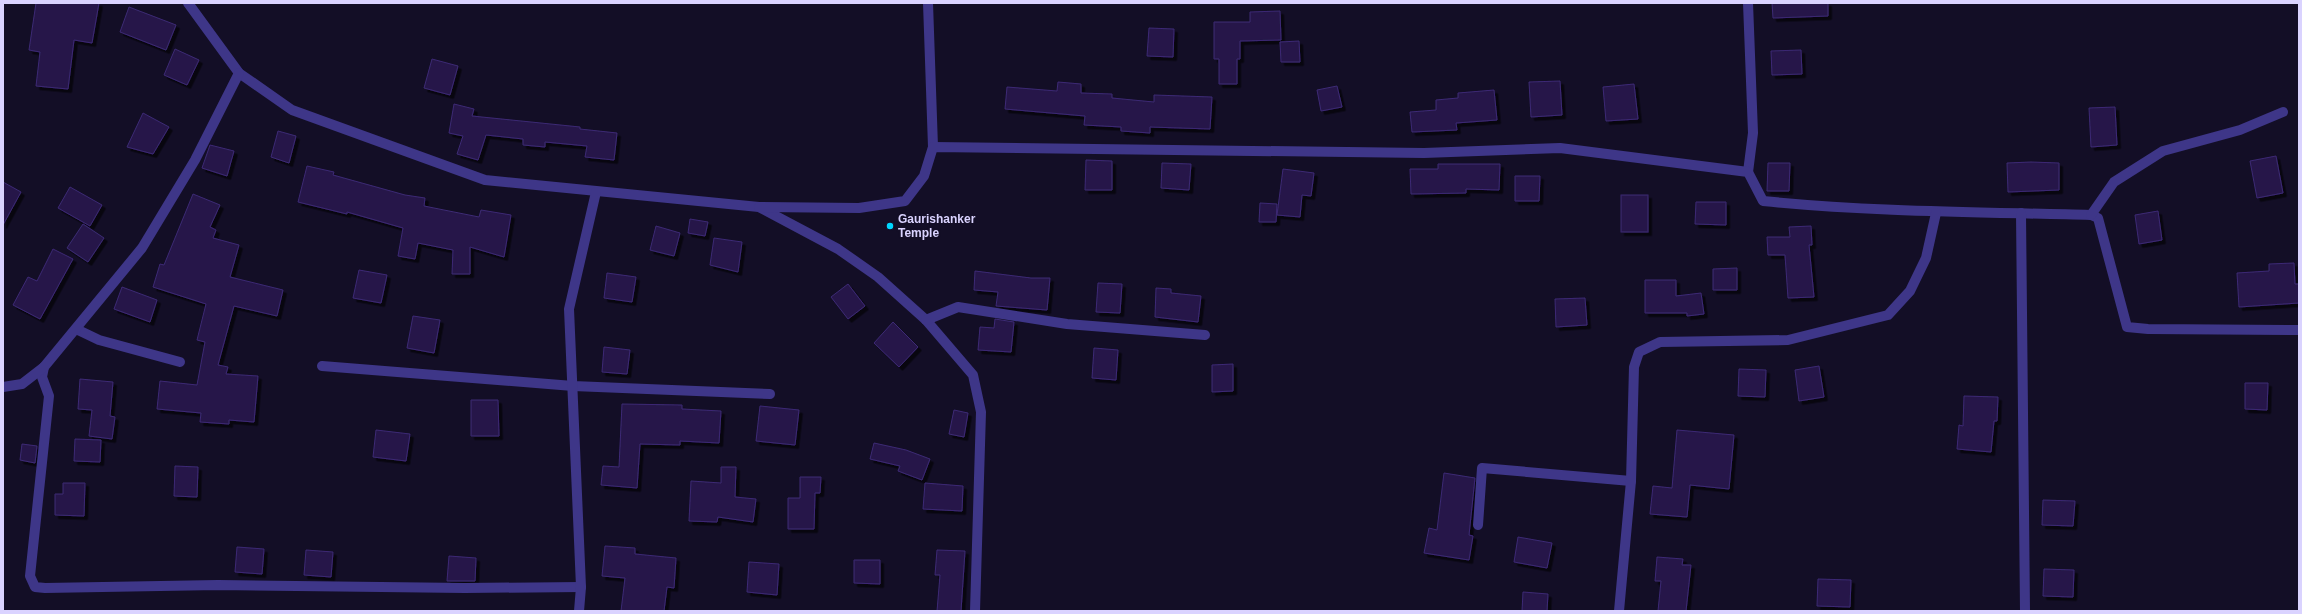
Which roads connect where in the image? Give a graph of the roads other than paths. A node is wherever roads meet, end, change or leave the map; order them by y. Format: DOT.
graph roads {
  1 [pos="188,3"];
  2 [pos="928,3"];
  3 [pos="1748,3"];
  4 [pos="238,73"];
  5 [pos="2283,112"];
  6 [pos="933,147"];
  7 [pos="1748,172"];
  8 [pos="596,192"];
  9 [pos="759,208"];
  10 [pos="1936,213"];
  11 [pos="2021,213"];
  12 [pos="2091,214"];
  13 [pos="926,320"];
  14 [pos="76,329"];
  15 [pos="2299,330"];
  16 [pos="1205,335"];
  17 [pos="180,362"];
  18 [pos="322,366"];
  19 [pos="44,367"];
  20 [pos="573,386"];
  21 [pos="3,387"];
  22 [pos="770,394"];
  23 [pos="1631,481"];
  24 [pos="1478,525"];
  25 [pos="581,587"];
  26 [pos="579,611"];
  27 [pos="975,611"];
  28 [pos="1619,611"];
  29 [pos="2025,611"];
  1 -- 4 [label="street"];
  2 -- 6 [label="street"];
  3 -- 7 [label="street"];
  4 -- 8 [label="street"];
  4 -- 14 [label="street"];
  5 -- 12 [label="street"];
  6 -- 7 [label="street"];
  6 -- 9 [label="street"];
  7 -- 10 [label="street"];
  8 -- 9 [label="street"];
  8 -- 20 [label="street"];
  9 -- 13 [label="street"];
  10 -- 11 [label="street"];
  10 -- 23 [label="street"];
  11 -- 12 [label="street"];
  11 -- 29 [label="street"];
  12 -- 15 [label="street"];
  13 -- 16 [label="street"];
  13 -- 27 [label="street"];
  14 -- 17 [label="street"];
  14 -- 19 [label="street"];
  18 -- 20 [label="street"];
  19 -- 21 [label="street"];
  19 -- 25 [label="street"];
  20 -- 22 [label="street"];
  20 -- 25 [label="street"];
  23 -- 24 [label="street"];
  23 -- 28 [label="street"];
  25 -- 26 [label="street"];
}
